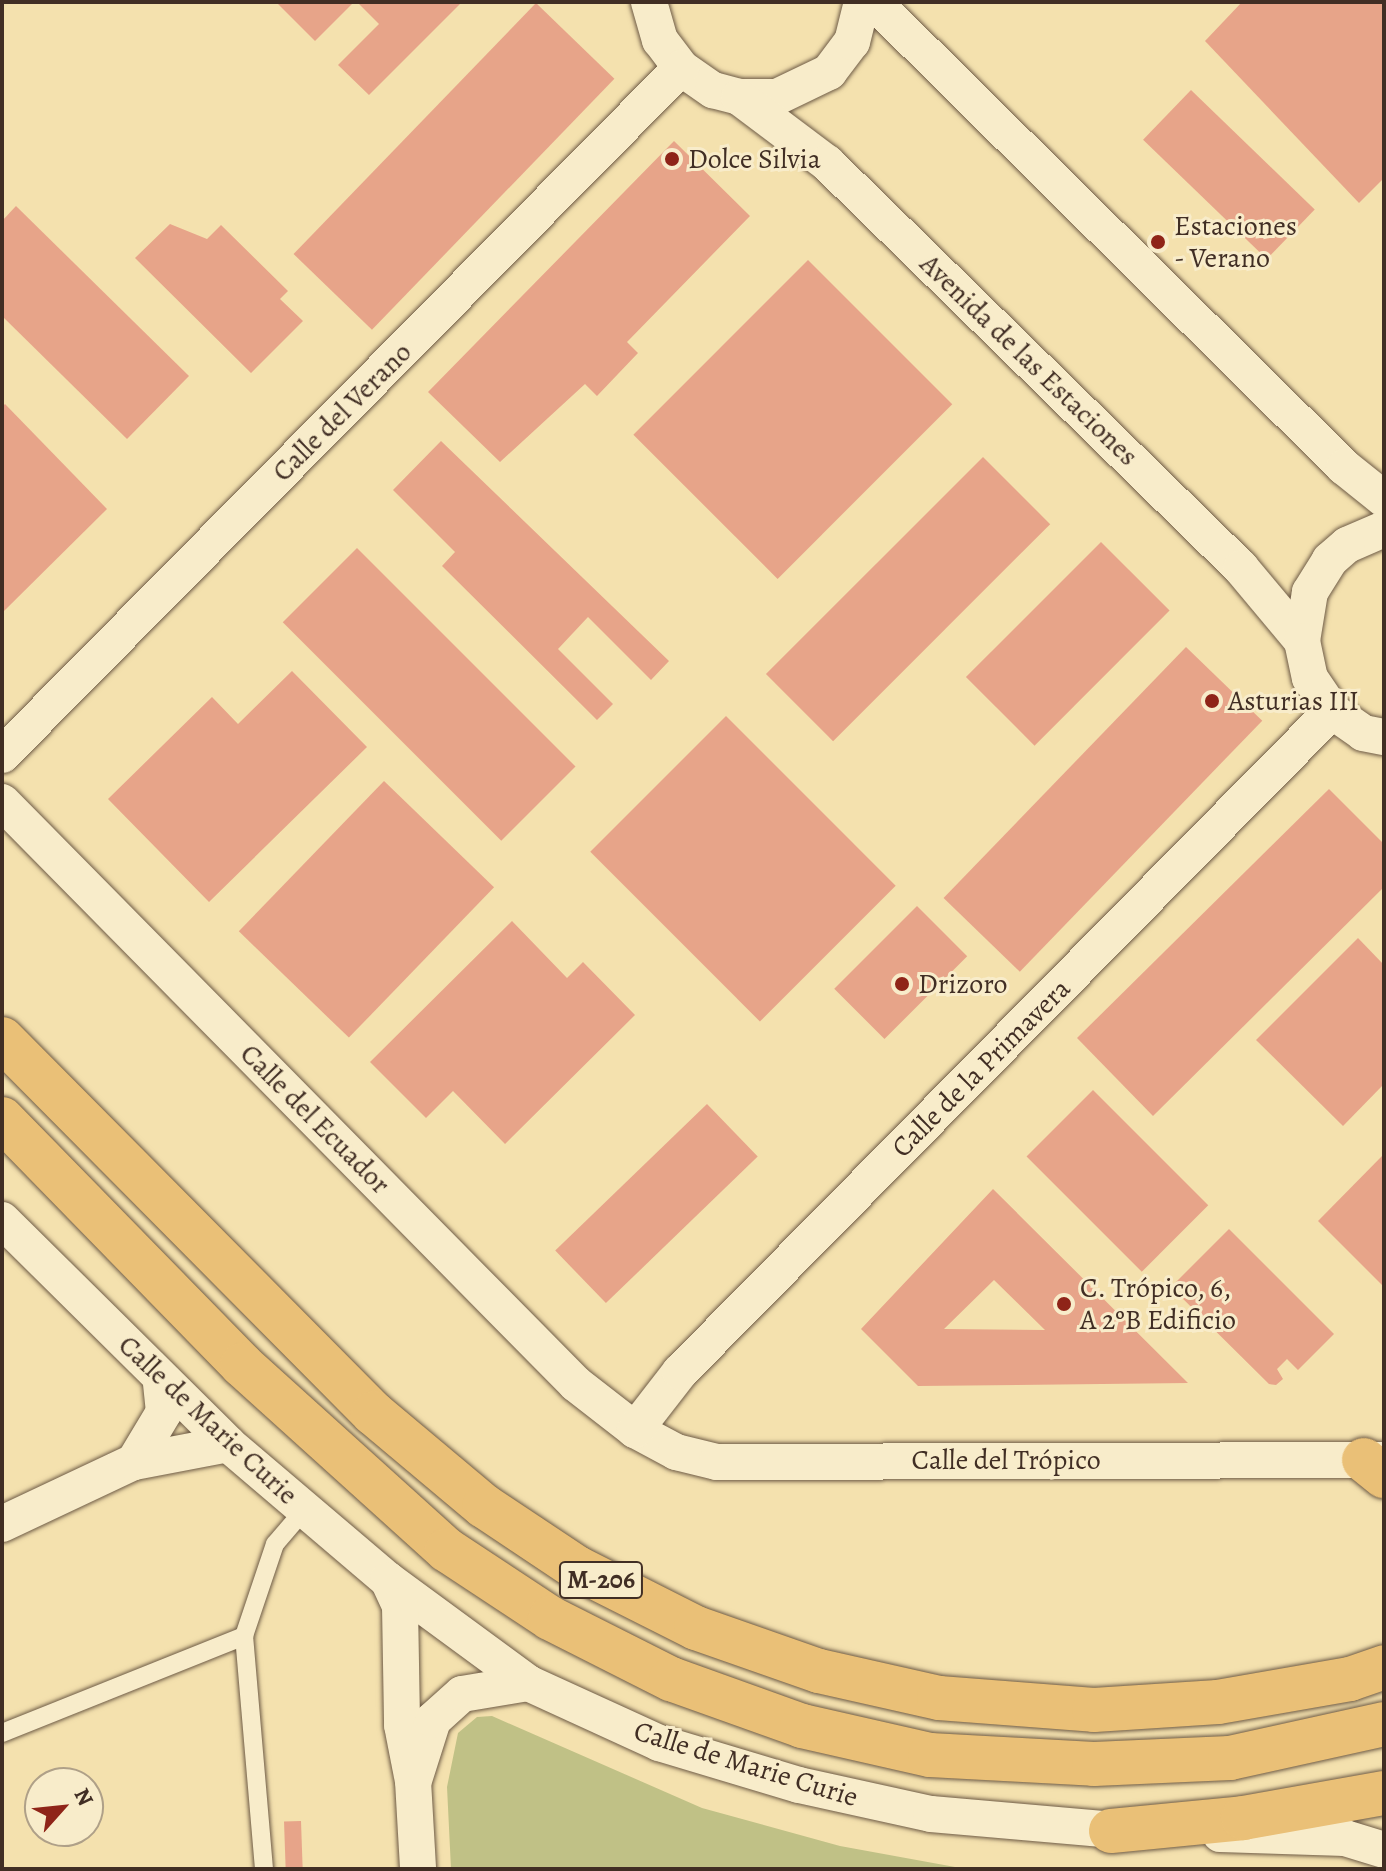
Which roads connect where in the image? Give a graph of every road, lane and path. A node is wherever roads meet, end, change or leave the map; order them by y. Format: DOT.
graph roads {
  1 [pos="648,2"];
  2 [pos="862,2"];
  3 [pos="874,2"];
  4 [pos="681,68"];
  5 [pos="739,97"];
  6 [pos="1384,499"];
  7 [pos="1384,529"];
  8 [pos="1302,641"];
  9 [pos="1332,711"];
  10 [pos="1384,737"];
  11 [pos="2,755"];
  12 [pos="2,802"];
  13 [pos="2,1039"];
  14 [pos="2,1119"];
  15 [pos="2,1220"];
  16 [pos="161,1382"];
  17 [pos="635,1430"];
  18 [pos="228,1444"];
  19 [pos="134,1462"];
  20 [pos="1377,1465"];
  21 [pos="305,1509"];
  22 [pos="2,1524"];
  23 [pos="388,1580"];
  24 [pos="244,1636"];
  25 [pos="1384,1667"];
  26 [pos="528,1683"];
  27 [pos="1384,1724"];
  28 [pos="2,1733"];
  29 [pos="413,1781"];
  30 [pos="1384,1793"];
  31 [pos="1111,1831"];
  32 [pos="1384,1850"];
  33 [pos="264,1869"];
  34 [pos="418,1869"];
  1 -- 4 [label="street"];
  2 -- 5 [label="street"];
  3 -- 6 [label="street"];
  4 -- 5 [label="street"];
  4 -- 11 [label="street, Calle del Verano"];
  5 -- 8 [label="street, Avenida de las Estaciones"];
  7 -- 8 [label="street"];
  8 -- 9 [label="street"];
  9 -- 10 [label="street"];
  9 -- 17 [label="street, Calle de la Primavera"];
  12 -- 17 [label="street, Calle del Ecuador"];
  13 -- 25 [label="main road, M-206"];
  14 -- 27 [label="main road, M-206"];
  15 -- 16 [label="street, Calle de Marie Curie"];
  16 -- 18 [label="street, Calle de Marie Curie"];
  16 -- 19 [label="street"];
  17 -- 20 [label="street, Calle del Trópico"];
  18 -- 19 [label="street"];
  18 -- 21 [label="street, Calle de Marie Curie"];
  19 -- 22 [label="street"];
  21 -- 23 [label="street, Calle de Marie Curie"];
  21 -- 24 [label="lane"];
  23 -- 26 [label="street, Calle de Marie Curie"];
  23 -- 29 [label="street"];
  24 -- 28 [label="lane"];
  24 -- 33 [label="lane"];
  26 -- 29 [label="street"];
  26 -- 31 [label="street, Calle de Marie Curie"];
  29 -- 34 [label="street"];
  30 -- 31 [label="main road"];
  31 -- 32 [label="street, Calle de Marie Curie"];
}
